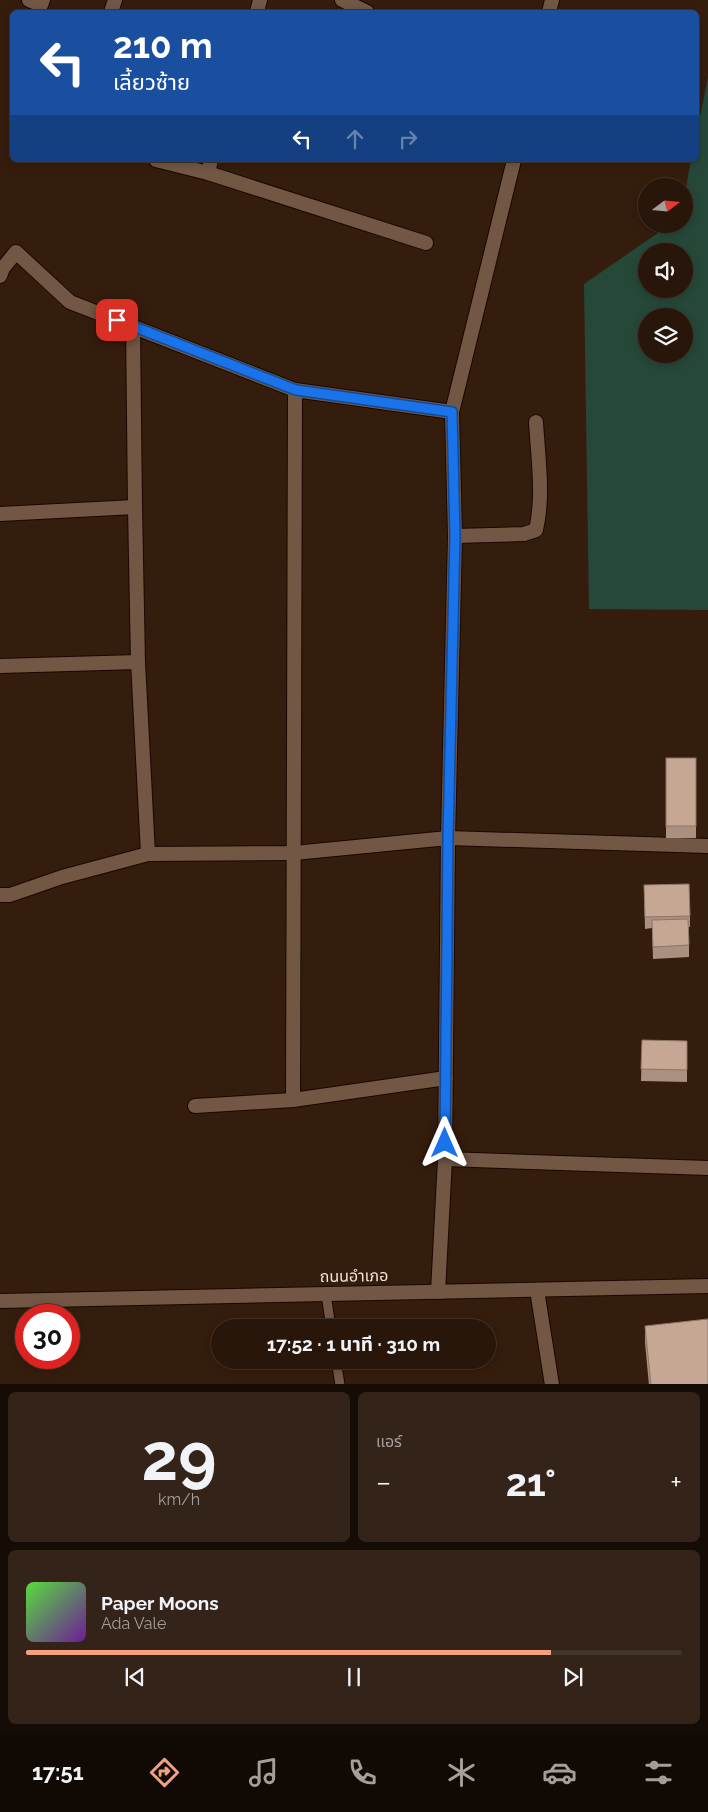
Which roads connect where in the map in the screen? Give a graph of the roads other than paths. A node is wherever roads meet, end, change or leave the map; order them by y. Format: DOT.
graph roads {
  1 [pos="28,0"];
  2 [pos="43,0"];
  3 [pos="342,0"];
  4 [pos="363,10"];
  5 [pos="174,162"];
  6 [pos="514,162"];
  7 [pos="210,166"];
  8 [pos="426,243"];
  9 [pos="0,276"];
  10 [pos="133,327"];
  11 [pos="296,390"];
  12 [pos="452,412"];
  13 [pos="536,422"];
  14 [pos="135,507"];
  15 [pos="0,514"];
  16 [pos="455,536"];
  17 [pos="138,662"];
  18 [pos="0,666"];
  19 [pos="448,838"];
  20 [pos="708,846"];
  21 [pos="294,853"];
  22 [pos="148,854"];
  23 [pos="0,895"];
  24 [pos="446,1078"];
  25 [pos="293,1100"];
  26 [pos="195,1106"];
  27 [pos="445,1159"];
  28 [pos="708,1168"];
  29 [pos="708,1286"];
  30 [pos="537,1290"];
  31 [pos="438,1292"];
  32 [pos="326,1294"];
  33 [pos="0,1302"];
  34 [pos="330,1319"];
  35 [pos="338,1369"];
  36 [pos="340,1384"];
  37 [pos="552,1384"];
  1 -- 2 [label="street"];
  3 -- 4 [label="street"];
  5 -- 7 [label="street"];
  6 -- 12 [label="street"];
  7 -- 8 [label="street"];
  9 -- 10 [label="street"];
  10 -- 11 [label="street"];
  10 -- 14 [label="street"];
  11 -- 12 [label="street"];
  11 -- 21 [label="street"];
  12 -- 16 [label="street"];
  13 -- 16 [label="street"];
  14 -- 15 [label="street"];
  14 -- 17 [label="street"];
  16 -- 19 [label="street"];
  17 -- 18 [label="street"];
  17 -- 22 [label="street"];
  19 -- 20 [label="street"];
  19 -- 21 [label="street"];
  19 -- 24 [label="street"];
  21 -- 22 [label="street"];
  21 -- 25 [label="street"];
  22 -- 23 [label="street"];
  24 -- 25 [label="street"];
  24 -- 27 [label="street"];
  25 -- 26 [label="street"];
  27 -- 28 [label="street"];
  27 -- 31 [label="street"];
  29 -- 30 [label="street, ถนนอำเภอ"];
  30 -- 31 [label="street, ถนนอำเภอ"];
  30 -- 37 [label="street"];
  31 -- 32 [label="street, ถนนอำเภอ"];
  32 -- 33 [label="street, ถนนอำเภอ"];
  32 -- 34 [label="lane"];
  35 -- 36 [label="lane"];
}
